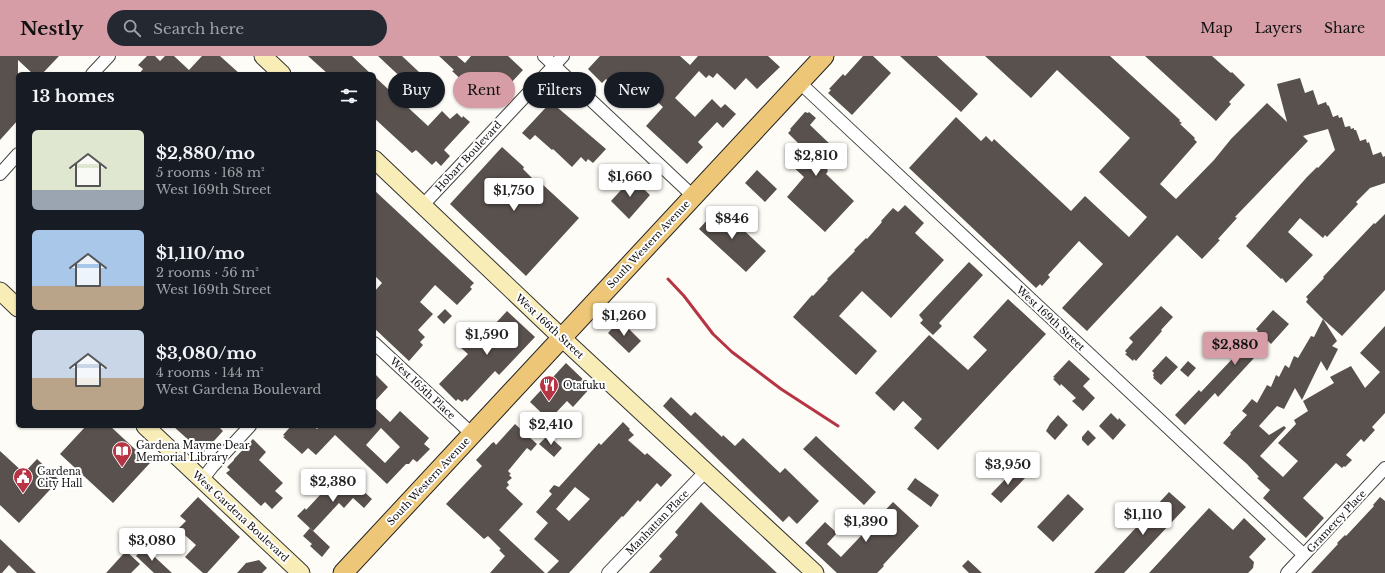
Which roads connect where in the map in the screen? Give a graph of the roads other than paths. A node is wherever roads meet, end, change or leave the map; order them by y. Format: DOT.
graph roads {
  1 [pos="109,56"];
  2 [pos="263,56"];
  3 [pos="544,56"];
  4 [pos="563,56"];
  5 [pos="824,56"];
  6 [pos="554,66"];
  7 [pos="94,72"];
  8 [pos="280,72"];
  9 [pos="799,82"];
  10 [pos="16,156"];
  11 [pos="376,161"];
  12 [pos="0,174"];
  13 [pos="693,196"];
  14 [pos="423,205"];
  15 [pos="0,291"];
  16 [pos="16,306"];
  17 [pos="561,337"];
  18 [pos="376,345"];
  19 [pos="147,428"];
  20 [pos="248,428"];
  21 [pos="472,434"];
  22 [pos="1385,468"];
  23 [pos="706,471"];
  24 [pos="202,480"];
  25 [pos="1304,555"];
  26 [pos="301,573"];
  27 [pos="343,573"];
  28 [pos="608,573"];
  29 [pos="815,573"];
  30 [pos="1287,573"];
  1 -- 7 [label="street"];
  2 -- 8 [label="street"];
  3 -- 6 [label="street"];
  4 -- 6 [label="street, Hobart Boulevard"];
  5 -- 9 [label="main road, South Western Avenue"];
  6 -- 13 [label="street"];
  6 -- 14 [label="street, Hobart Boulevard"];
  9 -- 13 [label="main road, South Western Avenue"];
  9 -- 25 [label="street, West 169th Street"];
  10 -- 12 [label="street"];
  11 -- 14 [label="street, West 166th Street"];
  13 -- 17 [label="main road, South Western Avenue"];
  14 -- 17 [label="street, West 166th Street"];
  15 -- 16 [label="street"];
  17 -- 21 [label="main road, South Western Avenue"];
  17 -- 23 [label="street, West 166th Street"];
  18 -- 21 [label="street, West 165th Place"];
  19 -- 24 [label="street, West Gardena Boulevard"];
  20 -- 24 [label="street"];
  21 -- 27 [label="main road, South Western Avenue"];
  22 -- 25 [label="street, Gramercy Place"];
  23 -- 28 [label="street, Manhattan Place"];
  23 -- 29 [label="street, West 166th Street"];
  24 -- 26 [label="street, West Gardena Boulevard"];
  25 -- 30 [label="street, Gramercy Place"];
}
